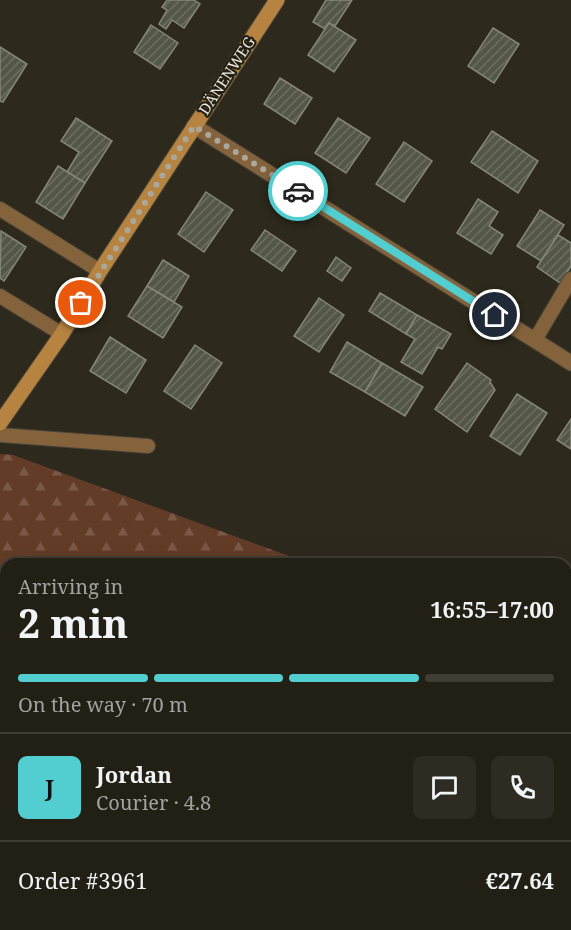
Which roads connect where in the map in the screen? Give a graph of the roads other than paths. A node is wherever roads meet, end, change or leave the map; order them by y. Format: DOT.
graph roads {
  1 [pos="277,0"];
  2 [pos="194,126"];
  3 [pos="0,209"];
  4 [pos="100,271"];
  5 [pos="571,279"];
  6 [pos="0,296"];
  7 [pos="62,334"];
  8 [pos="535,340"];
  9 [pos="571,363"];
  10 [pos="0,423"];
  11 [pos="0,435"];
  12 [pos="148,446"];
  1 -- 2 [label="street, DÄNENWEG"];
  2 -- 4 [label="street, DÄNENWEG"];
  2 -- 8 [label="street"];
  3 -- 4 [label="lane"];
  4 -- 7 [label="street, DÄNENWEG"];
  5 -- 8 [label="lane"];
  6 -- 7 [label="lane"];
  7 -- 10 [label="street, DÄNENWEG"];
  8 -- 9 [label="street"];
  11 -- 12 [label="lane"];
}
